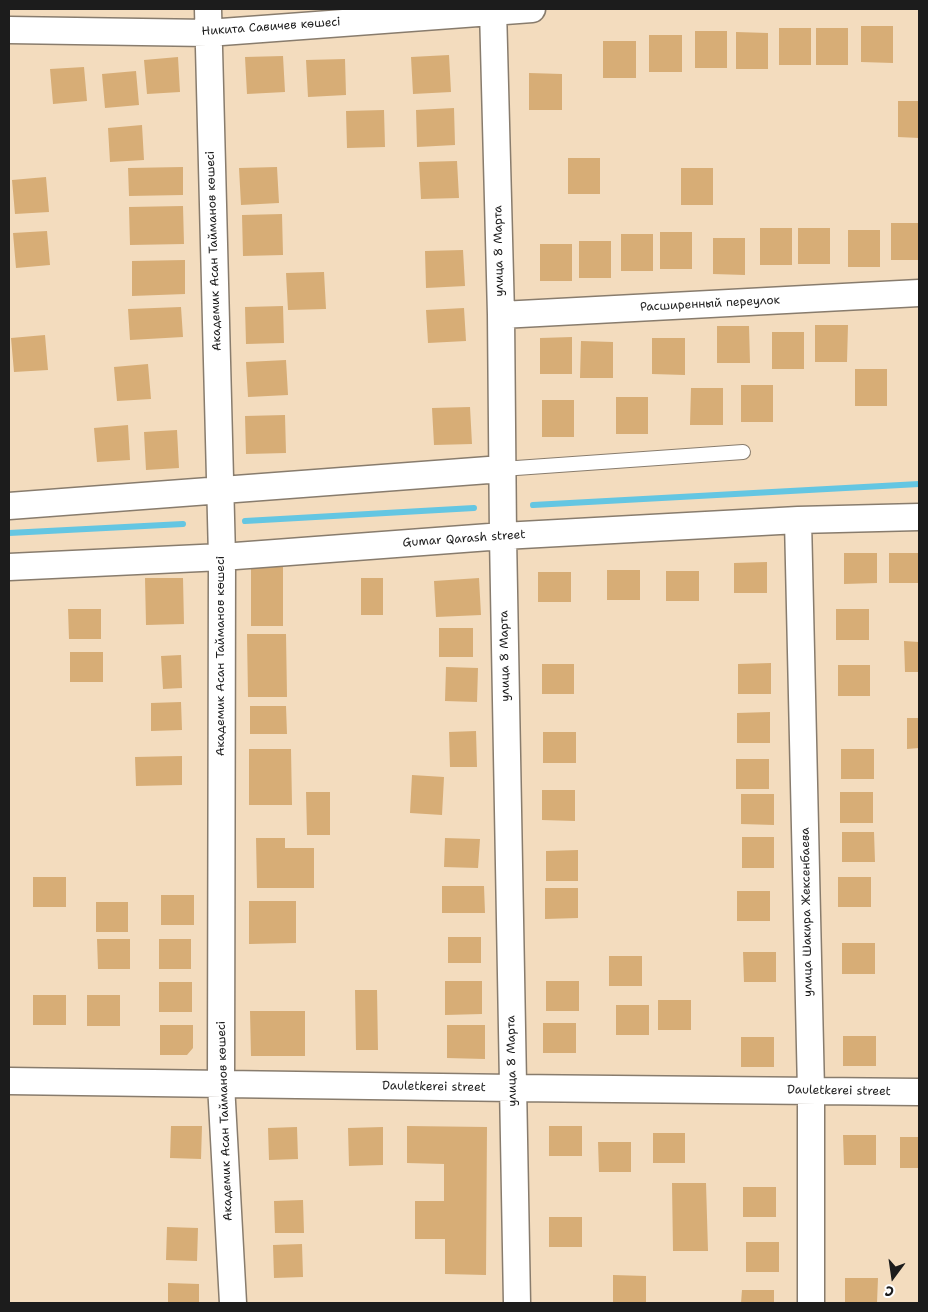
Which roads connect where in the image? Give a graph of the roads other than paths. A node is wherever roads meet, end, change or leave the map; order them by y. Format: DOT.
graph roads {
  1 [pos="532,9"];
  2 [pos="493,10"];
  3 [pos="208,21"];
  4 [pos="9,30"];
  5 [pos="919,292"];
  6 [pos="501,315"];
  7 [pos="742,452"];
  8 [pos="502,469"];
  9 [pos="221,490"];
  10 [pos="9,506"];
  11 [pos="919,518"];
  12 [pos="798,520"];
  13 [pos="503,536"];
  14 [pos="222,557"];
  15 [pos="9,567"];
  16 [pos="9,1081"];
  17 [pos="221,1084"];
  18 [pos="513,1088"];
  19 [pos="811,1091"];
  20 [pos="919,1092"];
  21 [pos="232,1303"];
  22 [pos="517,1303"];
  23 [pos="811,1303"];
  1 -- 2 [label="street, Никита Савичев көшесі"];
  2 -- 3 [label="street, Никита Савичев көшесі"];
  2 -- 6 [label="street, улица 8 Марта"];
  3 -- 4 [label="street, Никита Савичев көшесі"];
  3 -- 9 [label="street, Академик Асан Тайманов көшесі"];
  5 -- 6 [label="street, Расширенный переулок"];
  6 -- 8 [label="street, улица 8 Марта"];
  7 -- 8 [label="lane"];
  8 -- 9 [label="street"];
  8 -- 13 [label="street, улица 8 Марта"];
  9 -- 10 [label="street"];
  9 -- 14 [label="street, Академик Асан Тайманов көшесі"];
  11 -- 12 [label="street, Gumar Qarash street"];
  12 -- 13 [label="street, Gumar Qarash street"];
  12 -- 19 [label="street, улица Шакира Жексенбаева"];
  13 -- 14 [label="street, Gumar Qarash street"];
  13 -- 18 [label="street, улица 8 Марта"];
  14 -- 15 [label="street, Gumar Qarash street"];
  14 -- 17 [label="street, Академик Асан Тайманов көшесі"];
  16 -- 17 [label="street, Dauletkerei street"];
  17 -- 18 [label="street, Dauletkerei street"];
  17 -- 21 [label="street, Академик Асан Тайманов көшесі"];
  18 -- 19 [label="street, Dauletkerei street"];
  18 -- 22 [label="street, улица 8 Марта"];
  19 -- 20 [label="street, Dauletkerei street"];
  19 -- 23 [label="street, улица Шакира Жексенбаева"];
}
